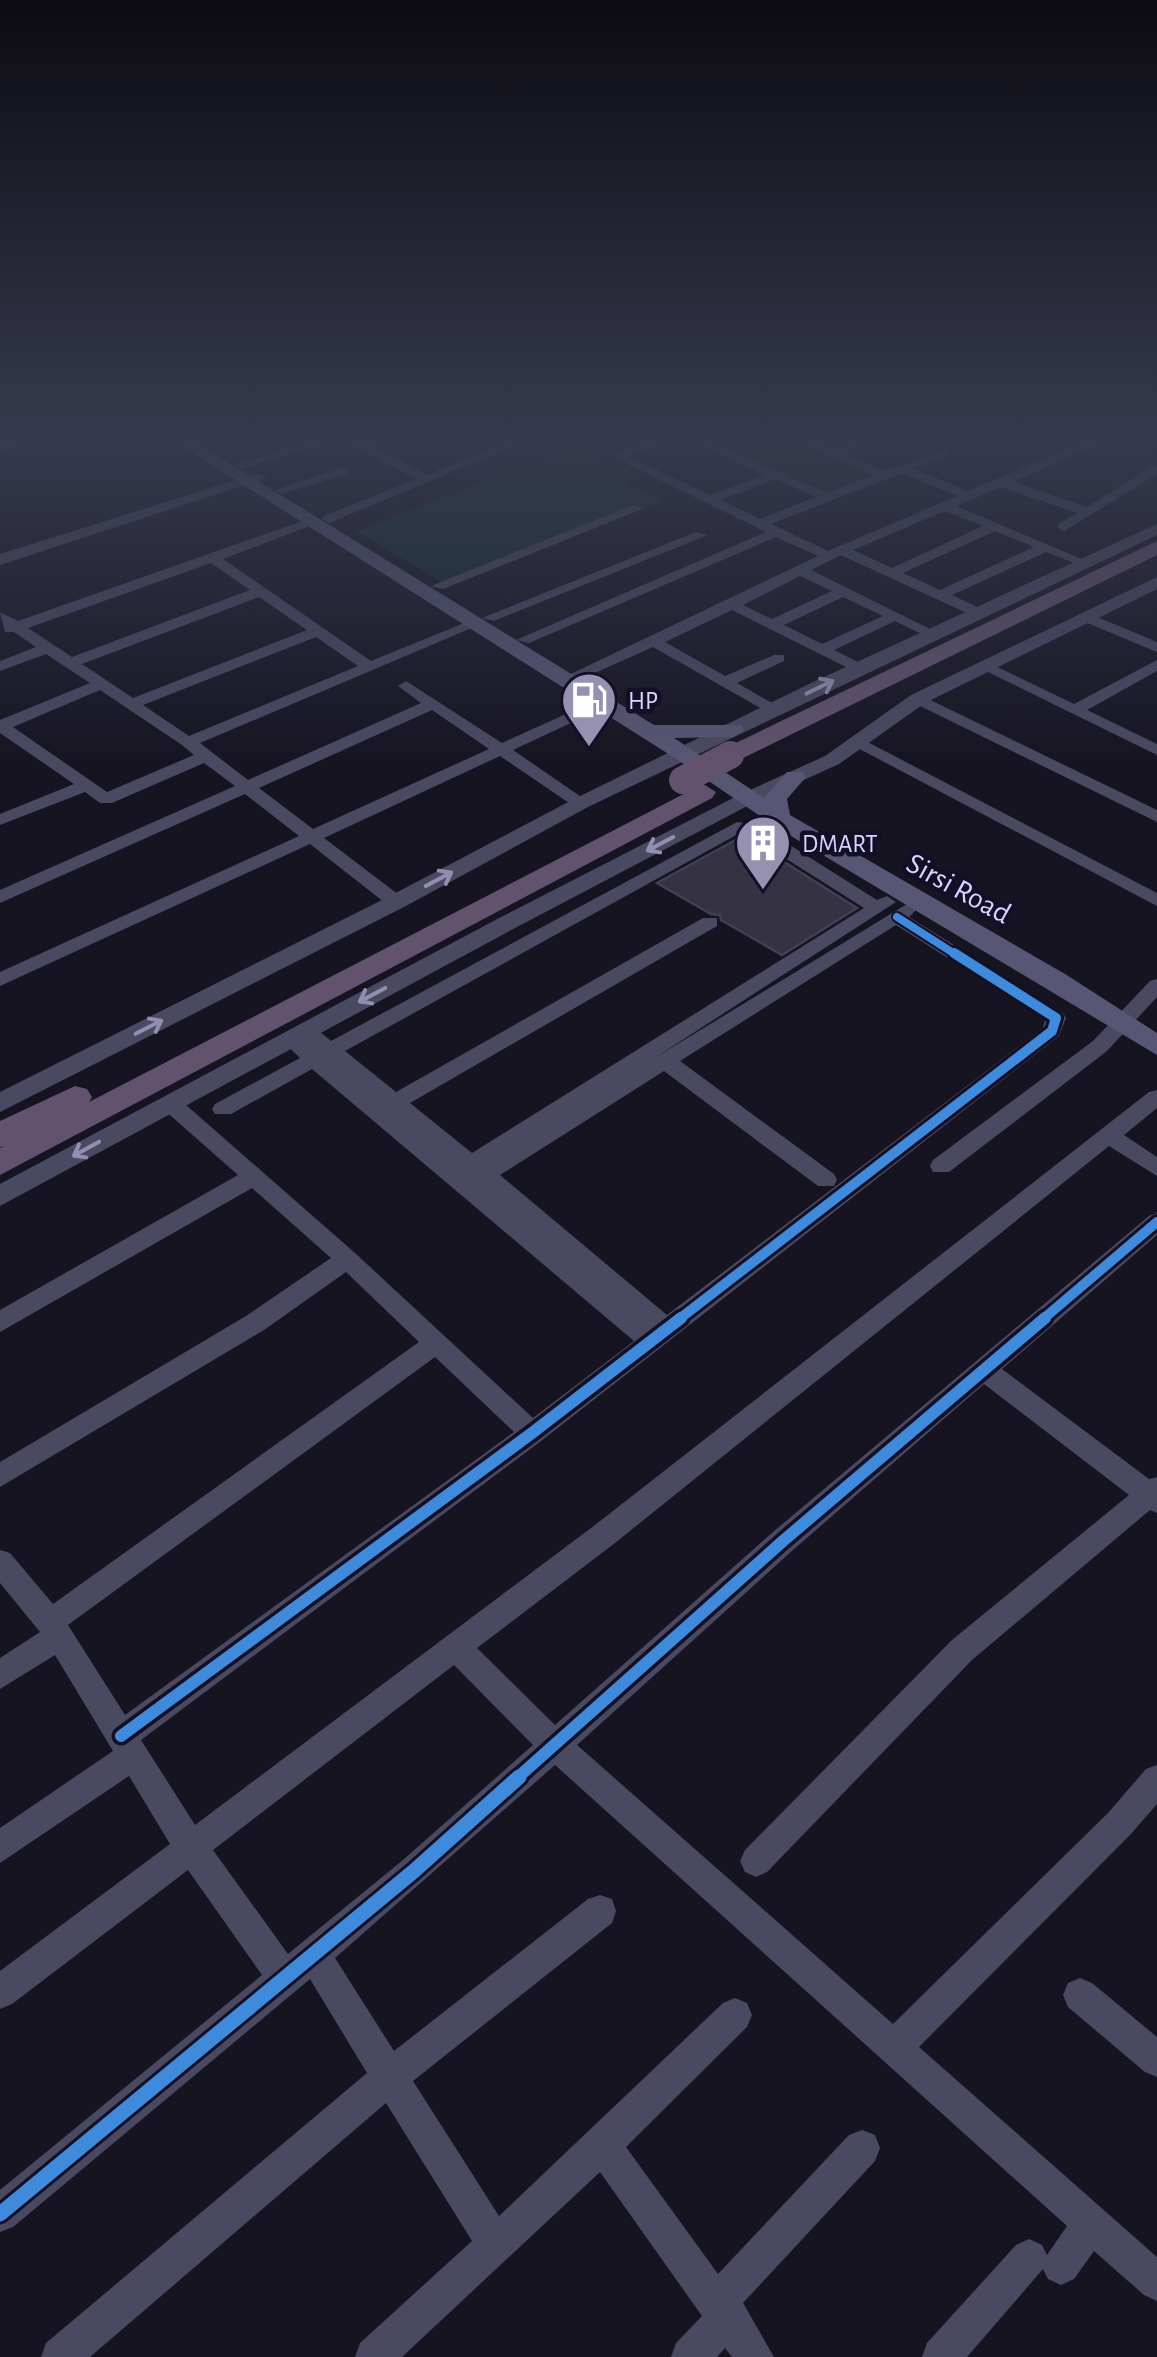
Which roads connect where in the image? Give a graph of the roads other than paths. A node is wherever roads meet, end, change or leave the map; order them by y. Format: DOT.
graph roads {
  1 [pos="33,546"];
  2 [pos="242,546"];
  3 [pos="361,546"];
  4 [pos="366,546"];
  5 [pos="541,546"];
  6 [pos="673,546"];
  7 [pos="743,546"];
  8 [pos="815,546"];
  9 [pos="851,546"];
  10 [pos="952,546"];
  11 [pos="1121,546"];
  12 [pos="1046,547"];
  13 [pos="1157,547"];
  14 [pos="834,553"];
  15 [pos="210,556"];
  16 [pos="0,557"];
  17 [pos="1084,563"];
  18 [pos="1157,565"];
  19 [pos="801,571"];
  20 [pos="892,574"];
  21 [pos="1157,582"];
  22 [pos="438,586"];
  23 [pos="261,590"];
  24 [pos="843,591"];
  25 [pos="941,596"];
  26 [pos="732,604"];
  27 [pos="976,612"];
  28 [pos="0,616"];
  29 [pos="895,616"];
  30 [pos="1085,617"];
  31 [pos="481,621"];
  32 [pos="772,625"];
  33 [pos="8,630"];
  34 [pos="319,631"];
  35 [pos="931,634"];
  36 [pos="524,640"];
  37 [pos="653,641"];
  38 [pos="1157,647"];
  39 [pos="48,648"];
  40 [pos="821,650"];
  41 [pos="779,658"];
  42 [pos="71,664"];
  43 [pos="1157,665"];
  44 [pos="0,666"];
  45 [pos="984,666"];
  46 [pos="369,667"];
  47 [pos="858,668"];
  48 [pos="571,678"];
  49 [pos="725,682"];
  50 [pos="102,684"];
  51 [pos="406,686"];
  52 [pos="918,699"];
  53 [pos="132,704"];
  54 [pos="433,704"];
  55 [pos="599,704"];
  56 [pos="773,710"];
  57 [pos="1075,710"];
  58 [pos="0,726"];
  59 [pos="639,726"];
  60 [pos="1157,732"];
  61 [pos="1140,741"];
  62 [pos="188,742"];
  63 [pos="858,742"];
  64 [pos="500,749"];
  65 [pos="1157,750"];
  66 [pos="738,751"];
  67 [pos="206,756"];
  68 [pos="690,776"];
  69 [pos="794,777"];
  70 [pos="85,786"];
  71 [pos="248,789"];
  72 [pos="746,799"];
  73 [pos="581,803"];
  74 [pos="1157,816"];
  75 [pos="0,820"];
  76 [pos="784,822"];
  77 [pos="310,837"];
  78 [pos="0,897"];
  79 [pos="1157,900"];
  80 [pos="396,902"];
  81 [pos="898,905"];
  82 [pos="710,922"];
  83 [pos="0,980"];
  84 [pos="1157,986"];
  85 [pos="1120,1024"];
  86 [pos="297,1035"];
  87 [pos="1157,1046"];
  88 [pos="323,1056"];
  89 [pos="665,1061"];
  90 [pos="1157,1097"];
  91 [pos="395,1102"];
  92 [pos="0,1103"];
  93 [pos="170,1103"];
  94 [pos="223,1110"];
  95 [pos="0,1135"];
  96 [pos="1110,1136"];
  97 [pos="0,1163"];
  98 [pos="941,1166"];
  99 [pos="1157,1168"];
  100 [pos="478,1169"];
  101 [pos="255,1176"];
  102 [pos="826,1180"];
  103 [pos="0,1196"];
  104 [pos="1157,1222"];
  105 [pos="346,1259"];
  106 [pos="0,1322"];
  107 [pos="659,1335"];
  108 [pos="436,1343"];
  109 [pos="984,1370"];
  110 [pos="532,1433"];
  111 [pos="0,1476"];
  112 [pos="1155,1494"];
  113 [pos="0,1562"];
  114 [pos="55,1629"];
  115 [pos="456,1647"];
  116 [pos="0,1676"];
  117 [pos="552,1744"];
  118 [pos="127,1745"];
  119 [pos="1157,1780"];
  120 [pos="190,1846"];
  121 [pos="0,1847"];
  122 [pos="756,1861"];
  123 [pos="600,1911"];
  124 [pos="313,1954"];
  125 [pos="284,1978"];
  126 [pos="0,1992"];
  127 [pos="1080,1995"];
  128 [pos="735,2016"];
  129 [pos="894,2048"];
  130 [pos="1157,2060"];
  131 [pos="392,2076"];
  132 [pos="603,2144"];
  133 [pos="862,2148"];
  134 [pos="0,2214"];
  135 [pos="1091,2223"];
  136 [pos="494,2242"];
  137 [pos="1157,2282"];
  138 [pos="724,2309"];
  139 [pos="60,2357"];
  140 [pos="374,2357"];
  141 [pos="690,2357"];
  142 [pos="755,2357"];
  143 [pos="941,2357"];
  1 -- 16 [label="street"];
  2 -- 15 [label="street"];
  3 -- 31 [label="main road, Sirsi Road"];
  4 -- 22 [label="main road, Sirsi Road"];
  5 -- 22 [label="street"];
  6 -- 31 [label="street"];
  7 -- 36 [label="street"];
  8 -- 14 [label="street"];
  9 -- 14 [label="street"];
  10 -- 20 [label="street"];
  11 -- 17 [label="street"];
  12 -- 17 [label="street"];
  12 -- 25 [label="street"];
  13 -- 66 [label="highway"];
  14 -- 19 [label="street"];
  14 -- 20 [label="street"];
  15 -- 23 [label="street"];
  15 -- 33 [label="street"];
  17 -- 27 [label="street"];
  18 -- 66 [label="highway"];
  19 -- 24 [label="street"];
  19 -- 26 [label="street"];
  20 -- 25 [label="street"];
  21 -- 30 [label="street"];
  22 -- 31 [label="main road, Sirsi Road"];
  23 -- 34 [label="street"];
  23 -- 42 [label="street"];
  24 -- 29 [label="street"];
  24 -- 32 [label="street"];
  25 -- 27 [label="street"];
  26 -- 32 [label="street"];
  26 -- 37 [label="street"];
  27 -- 35 [label="street"];
  28 -- 33 [label="street"];
  29 -- 35 [label="street"];
  29 -- 40 [label="street"];
  30 -- 38 [label="street"];
  30 -- 45 [label="street"];
  31 -- 36 [label="main road, Sirsi Road"];
  31 -- 46 [label="street"];
  31 -- 48 [label="main road, Sirsi Road"];
  32 -- 40 [label="street"];
  33 -- 39 [label="street"];
  34 -- 46 [label="street"];
  34 -- 53 [label="street"];
  35 -- 47 [label="street"];
  36 -- 48 [label="main road, Sirsi Road"];
  37 -- 48 [label="street"];
  37 -- 49 [label="street"];
  39 -- 42 [label="street"];
  39 -- 44 [label="street"];
  40 -- 47 [label="street"];
  41 -- 49 [label="street"];
  42 -- 50 [label="street"];
  43 -- 57 [label="street"];
  45 -- 52 [label="street"];
  45 -- 57 [label="street"];
  46 -- 62 [label="street"];
  56 -- 47 [label="street, one-way"];
  48 -- 55 [label="main road, Sirsi Road"];
  48 -- 59 [label="main road, Sirsi Road"];
  49 -- 56 [label="street"];
  50 -- 53 [label="street"];
  50 -- 58 [label="street"];
  51 -- 54 [label="street"];
  52 -- 63 [label="street"];
  52 -- 74 [label="street"];
  53 -- 62 [label="street"];
  54 -- 64 [label="street"];
  54 -- 71 [label="street"];
  55 -- 59 [label="main road, Sirsi Road"];
  55 -- 64 [label="street"];
  56 -- 66 [label="street"];
  57 -- 61 [label="street"];
  58 -- 70 [label="street"];
  59 -- 66 [label="main road"];
  59 -- 68 [label="main road, Sirsi Road"];
  60 -- 61 [label="street"];
  61 -- 65 [label="street"];
  62 -- 67 [label="street"];
  63 -- 69 [label="street"];
  63 -- 79 [label="street"];
  64 -- 73 [label="street"];
  64 -- 77 [label="street"];
  66 -- 68 [label="highway"];
  66 -- 68 [label="street"];
  67 -- 70 [label="street"];
  67 -- 71 [label="street"];
  68 -- 72 [label="main road, Sirsi Road"];
  68 -- 73 [label="street"];
  68 -- 95 [label="highway"];
  68 -- 97 [label="highway"];
  69 -- 72 [label="street"];
  69 -- 76 [label="main road"];
  70 -- 75 [label="street"];
  71 -- 77 [label="street"];
  71 -- 78 [label="street"];
  72 -- 76 [label="main road, Sirsi Road"];
  72 -- 86 [label="street, one-way"];
  80 -- 73 [label="street, one-way"];
  76 -- 81 [label="main road, Sirsi Road"];
  77 -- 80 [label="street"];
  77 -- 83 [label="street"];
  92 -- 80 [label="street, one-way"];
  81 -- 85 [label="main road, Sirsi Road"];
  81 -- 88 [label="street"];
  81 -- 89 [label="street"];
  81 -- 100 [label="street"];
  81 -- 107 [label="street"];
  82 -- 91 [label="street"];
  84 -- 85 [label="street"];
  85 -- 87 [label="main road, Sirsi Road"];
  85 -- 98 [label="street"];
  86 -- 88 [label="street"];
  86 -- 93 [label="street"];
  88 -- 91 [label="street"];
  88 -- 94 [label="street"];
  88 -- 107 [label="street"];
  89 -- 100 [label="street"];
  89 -- 102 [label="street"];
  90 -- 96 [label="street"];
  91 -- 100 [label="street"];
  93 -- 101 [label="street"];
  93 -- 103 [label="street, one-way"];
  96 -- 99 [label="street"];
  96 -- 115 [label="street"];
  100 -- 107 [label="street"];
  101 -- 105 [label="street"];
  101 -- 106 [label="street"];
  104 -- 109 [label="street"];
  105 -- 108 [label="street"];
  105 -- 111 [label="street"];
  107 -- 110 [label="street"];
  108 -- 110 [label="street"];
  108 -- 114 [label="street"];
  109 -- 112 [label="street"];
  109 -- 117 [label="street"];
  110 -- 118 [label="street"];
  112 -- 122 [label="street"];
  113 -- 114 [label="street"];
  114 -- 116 [label="street"];
  114 -- 118 [label="street"];
  115 -- 117 [label="street"];
  115 -- 120 [label="street"];
  117 -- 124 [label="street"];
  117 -- 129 [label="street"];
  118 -- 120 [label="street"];
  118 -- 121 [label="street"];
  119 -- 129 [label="street"];
  120 -- 125 [label="street"];
  120 -- 126 [label="street"];
  123 -- 131 [label="street"];
  124 -- 125 [label="street"];
  124 -- 131 [label="street"];
  125 -- 134 [label="street"];
  127 -- 130 [label="street"];
  128 -- 132 [label="street"];
  129 -- 135 [label="street"];
  131 -- 136 [label="street"];
  131 -- 139 [label="street"];
  132 -- 136 [label="street"];
  132 -- 138 [label="street"];
  133 -- 138 [label="street"];
  135 -- 137 [label="street"];
  135 -- 143 [label="street"];
  136 -- 140 [label="street"];
  138 -- 141 [label="street"];
  138 -- 142 [label="street"];
}
